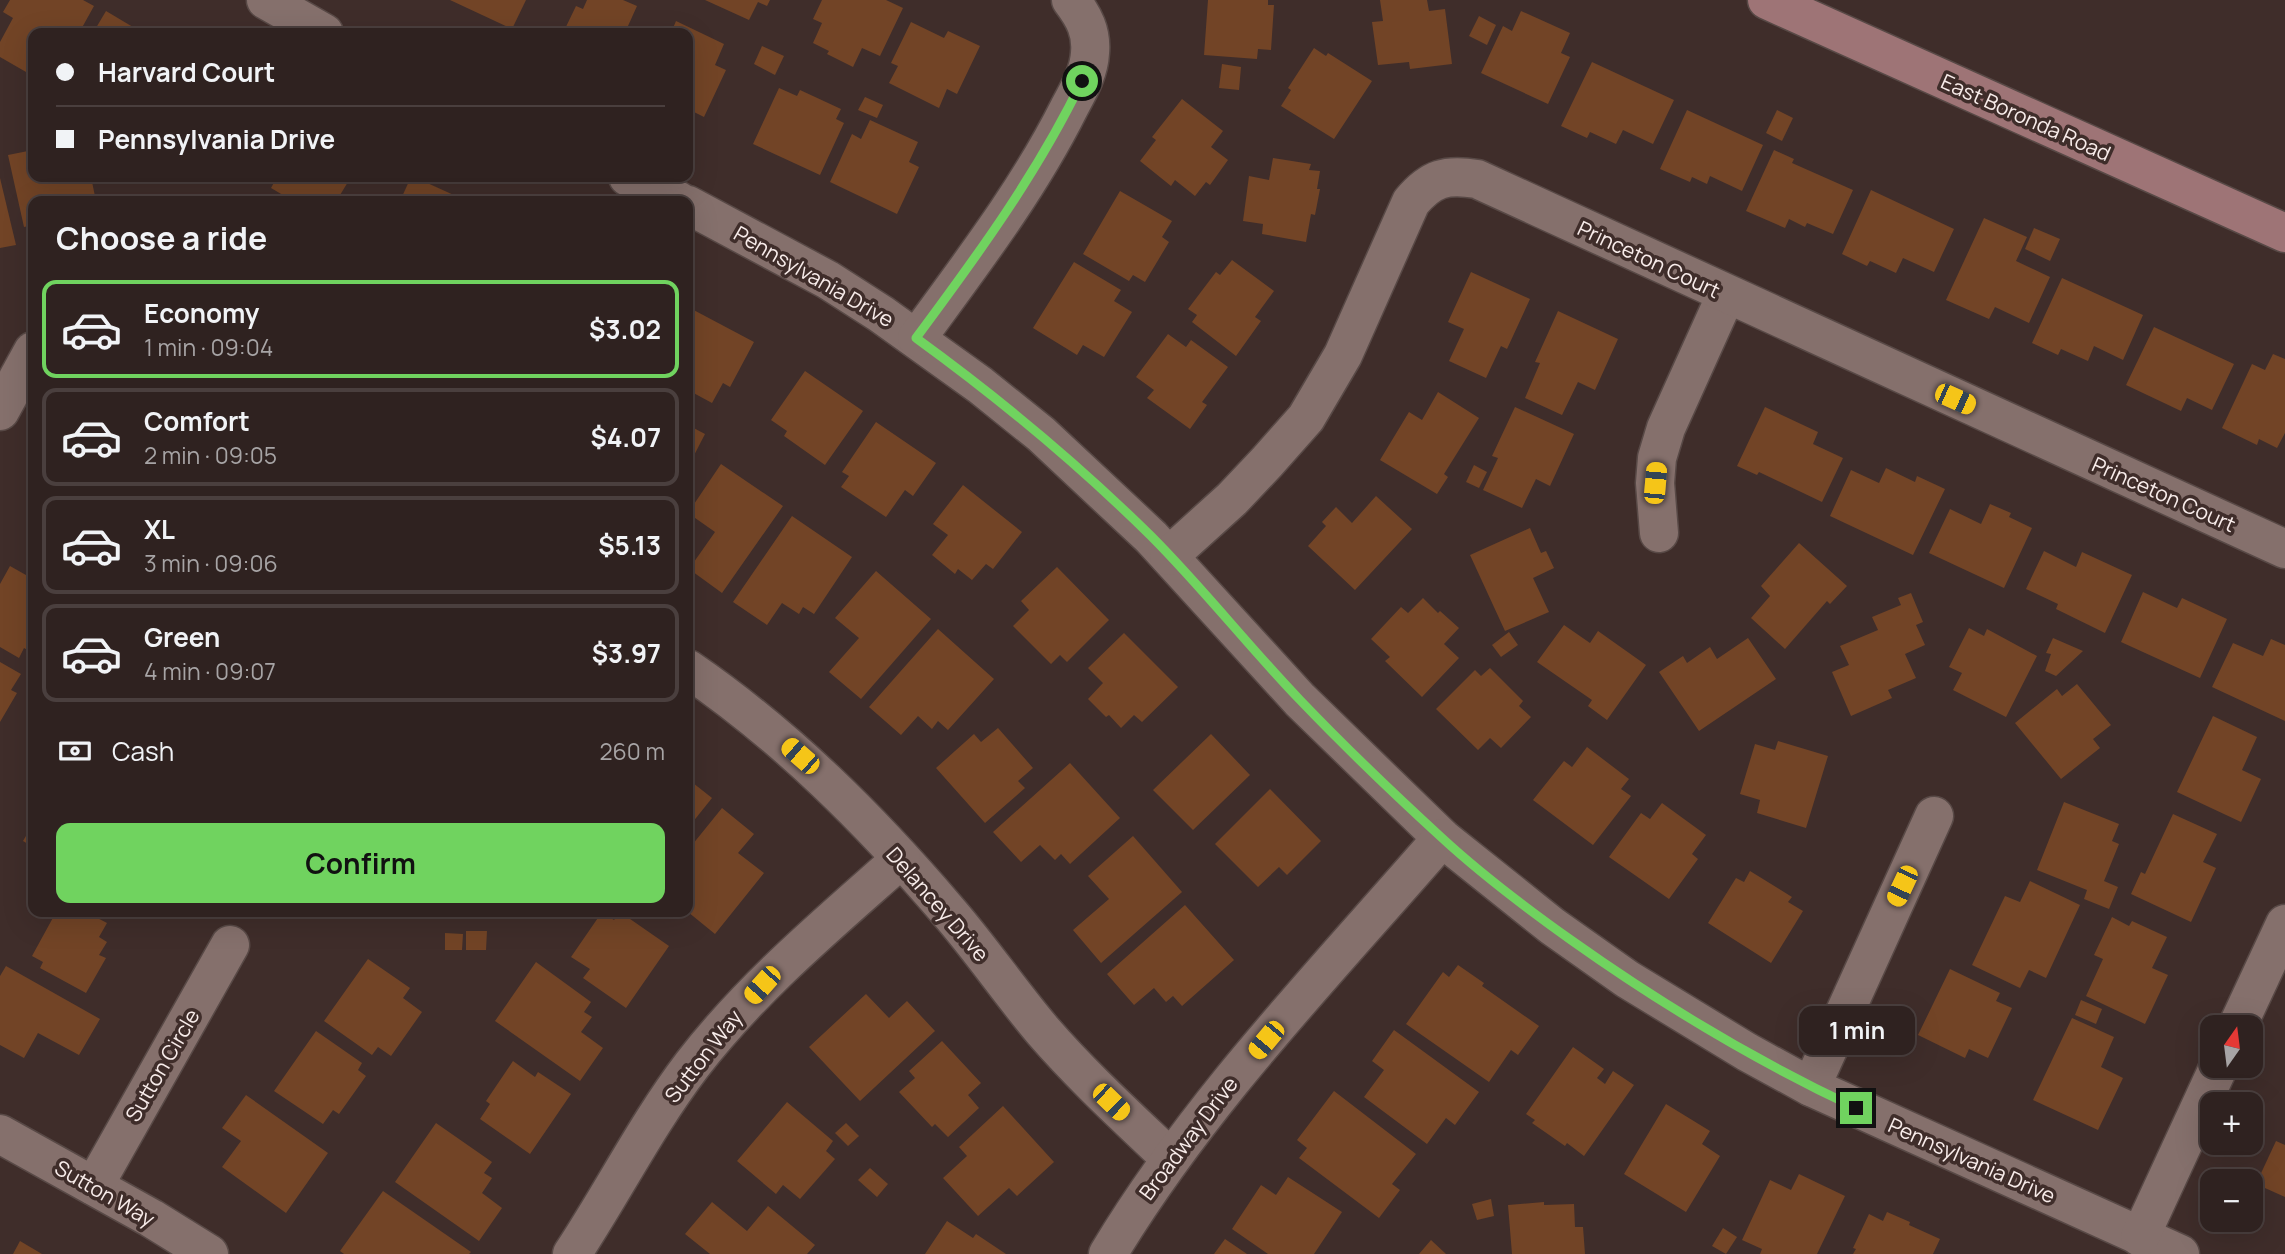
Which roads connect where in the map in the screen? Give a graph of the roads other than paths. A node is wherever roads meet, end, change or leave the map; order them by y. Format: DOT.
graph roads {
  1 [pos="266,0"];
  2 [pos="1071,0"];
  3 [pos="1767,0"];
  4 [pos="315,28"];
  5 [pos="639,182"];
  6 [pos="668,196"];
  7 [pos="693,208"];
  8 [pos="2285,233"];
  9 [pos="1726,295"];
  10 [pos="916,338"];
  11 [pos="28,360"];
  12 [pos="0,411"];
  13 [pos="1659,533"];
  14 [pos="2285,549"];
  15 [pos="1169,556"];
  16 [pos="693,673"];
  17 [pos="1934,816"];
  18 [pos="1442,838"];
  19 [pos="901,859"];
  20 [pos="2285,924"];
  21 [pos="230,945"];
  22 [pos="2243,1015"];
  23 [pos="2213,1078"];
  24 [pos="1811,1087"];
  25 [pos="0,1134"];
  26 [pos="1170,1158"];
  27 [pos="94,1186"];
  28 [pos="2140,1237"];
  29 [pos="209,1254"];
  30 [pos="572,1254"];
  31 [pos="1108,1254"];
  32 [pos="2180,1254"];
  1 -- 4 [label="street"];
  2 -- 10 [label="street"];
  3 -- 8 [label="main road, East Boronda Road"];
  5 -- 6 [label="street"];
  7 -- 10 [label="street, Pennsylvania Drive"];
  9 -- 13 [label="street"];
  9 -- 14 [label="street, Princeton Court"];
  9 -- 15 [label="street, Princeton Court"];
  10 -- 15 [label="street, Pennsylvania Drive"];
  11 -- 12 [label="street"];
  15 -- 18 [label="street, Pennsylvania Drive"];
  16 -- 19 [label="street, Delancey Drive"];
  17 -- 24 [label="street"];
  18 -- 24 [label="street, Pennsylvania Drive"];
  18 -- 26 [label="street, Broadway Drive"];
  19 -- 26 [label="street, Delancey Drive"];
  19 -- 30 [label="street, Sutton Way"];
  20 -- 22 [label="street"];
  21 -- 27 [label="street, Sutton Circle"];
  23 -- 28 [label="street"];
  24 -- 28 [label="street, Pennsylvania Drive"];
  25 -- 27 [label="street, Sutton Way"];
  26 -- 31 [label="street, Broadway Drive"];
  27 -- 29 [label="street, Sutton Way"];
  28 -- 32 [label="street, Pennsylvania Drive"];
}
